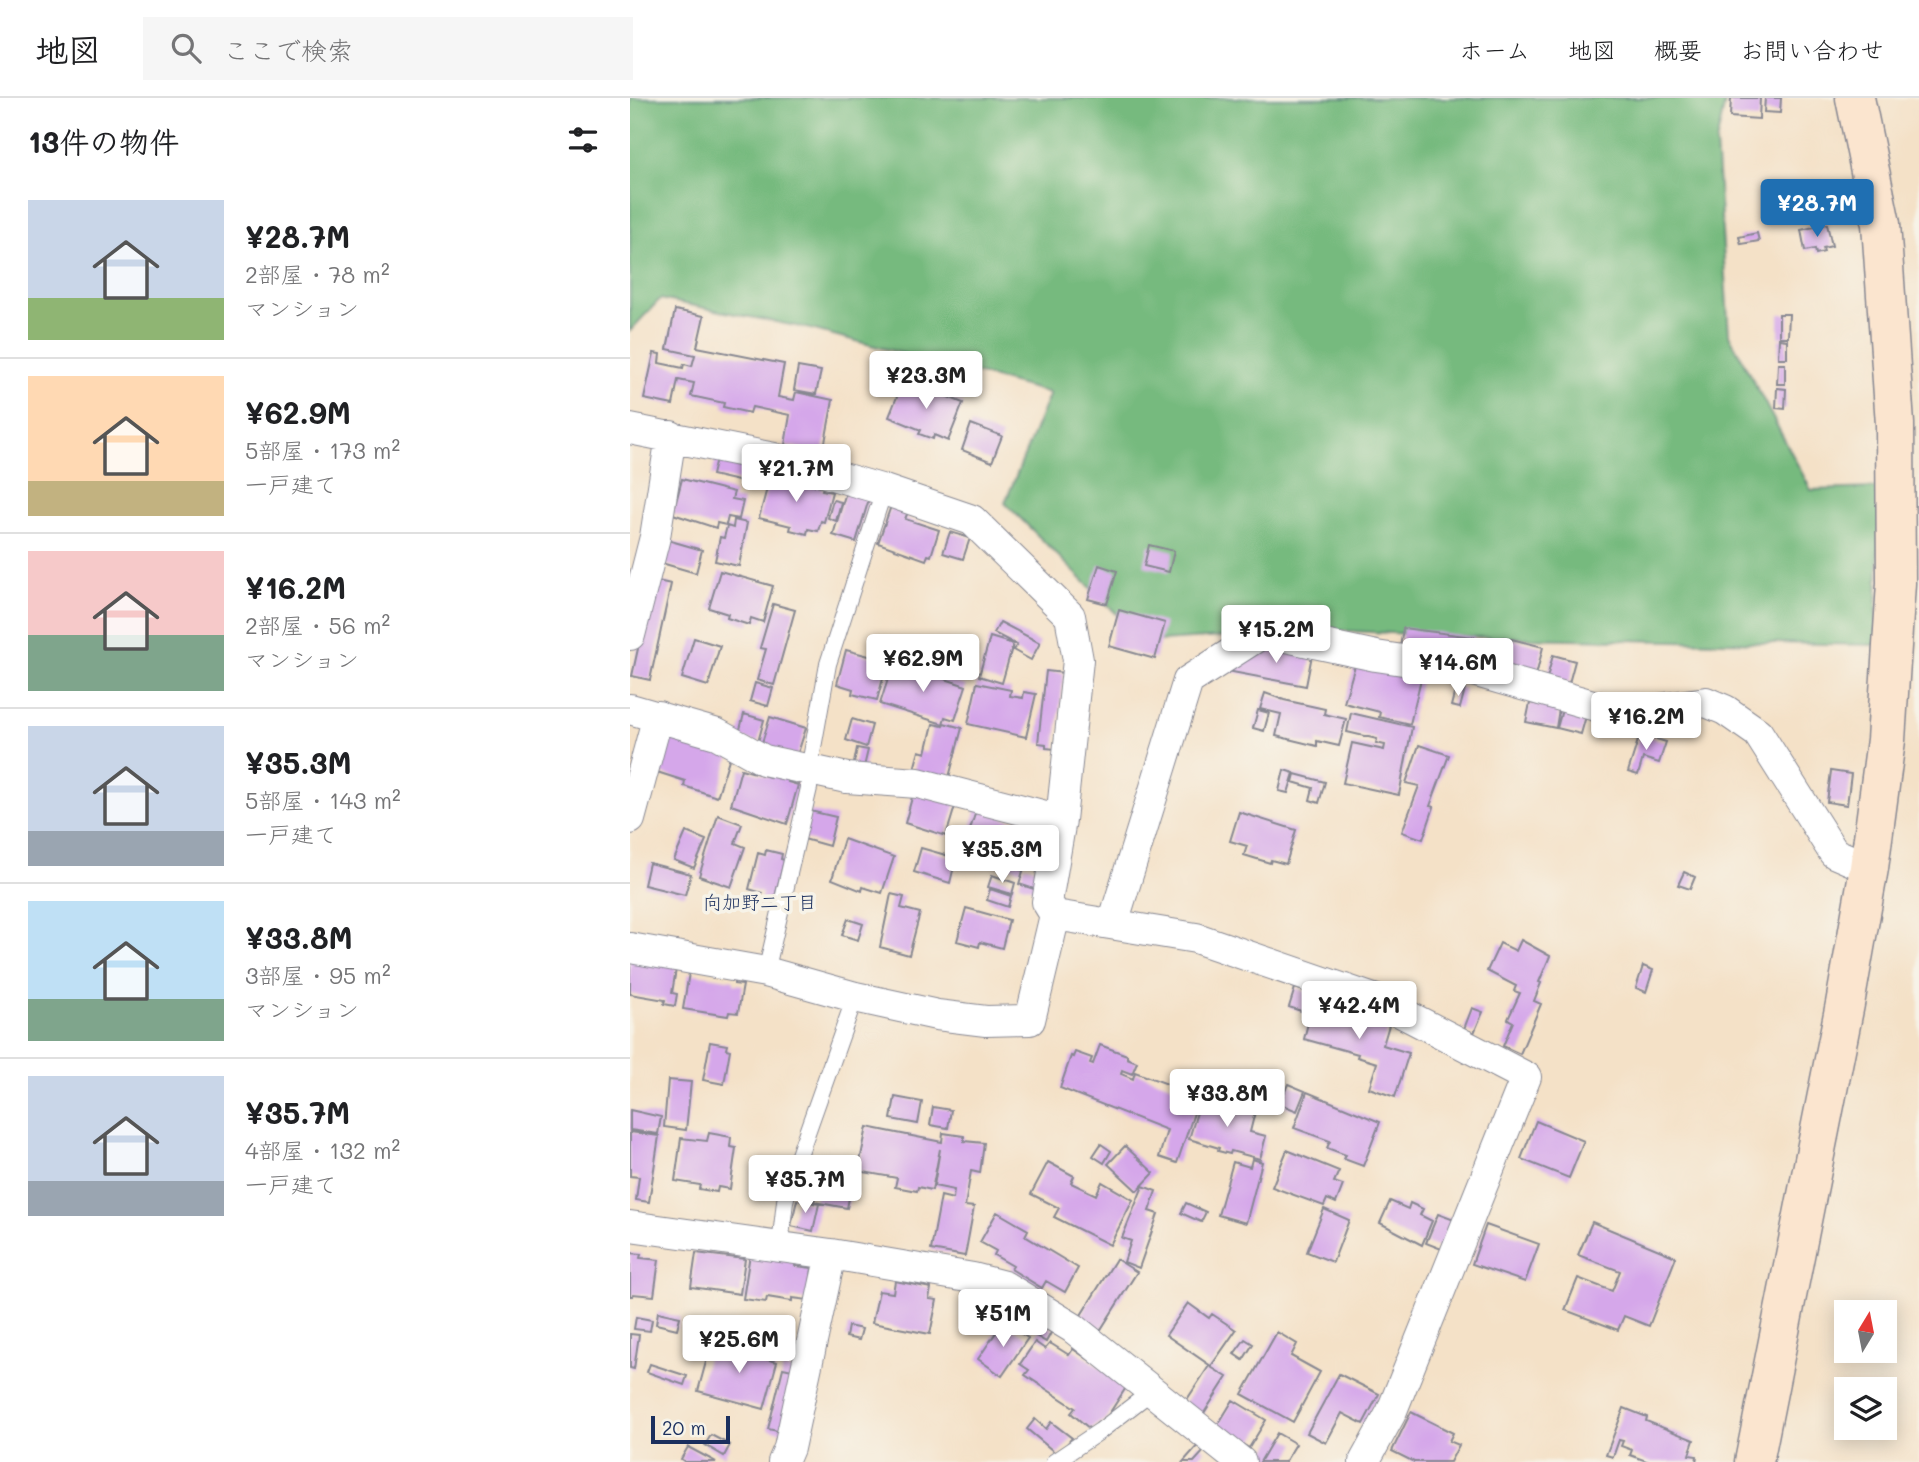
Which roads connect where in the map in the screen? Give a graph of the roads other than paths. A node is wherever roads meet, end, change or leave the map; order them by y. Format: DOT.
graph roads {
  1 [pos="1855,98"];
  2 [pos="630,429"];
  3 [pos="671,436"];
  4 [pos="884,490"];
  5 [pos="630,635"];
  6 [pos="644,712"];
  7 [pos="809,770"];
  8 [pos="630,819"];
  9 [pos="1061,820"];
  10 [pos="1869,868"];
  11 [pos="1055,915"];
  12 [pos="1113,923"];
  13 [pos="630,948"];
  14 [pos="766,972"];
  15 [pos="855,997"];
  16 [pos="630,1226"];
  17 [pos="780,1246"];
  18 [pos="831,1254"];
  19 [pos="1152,1391"];
  20 [pos="783,1462"];
  21 [pos="1054,1462"];
  22 [pos="1241,1462"];
  23 [pos="1364,1462"];
  24 [pos="1754,1462"];
  1 -- 10 [label="street"];
  2 -- 3 [label="street"];
  3 -- 4 [label="street"];
  3 -- 5 [label="street"];
  4 -- 7 [label="lane"];
  4 -- 9 [label="street"];
  6 -- 7 [label="street"];
  6 -- 8 [label="street"];
  7 -- 9 [label="street"];
  7 -- 14 [label="lane"];
  9 -- 11 [label="street"];
  10 -- 12 [label="street"];
  10 -- 24 [label="street"];
  11 -- 12 [label="street"];
  11 -- 15 [label="street"];
  12 -- 23 [label="street"];
  13 -- 14 [label="street"];
  14 -- 15 [label="street"];
  15 -- 17 [label="lane"];
  16 -- 17 [label="street"];
  17 -- 18 [label="street"];
  18 -- 19 [label="street"];
  18 -- 20 [label="street"];
  19 -- 21 [label="lane"];
  19 -- 22 [label="street"];
}
